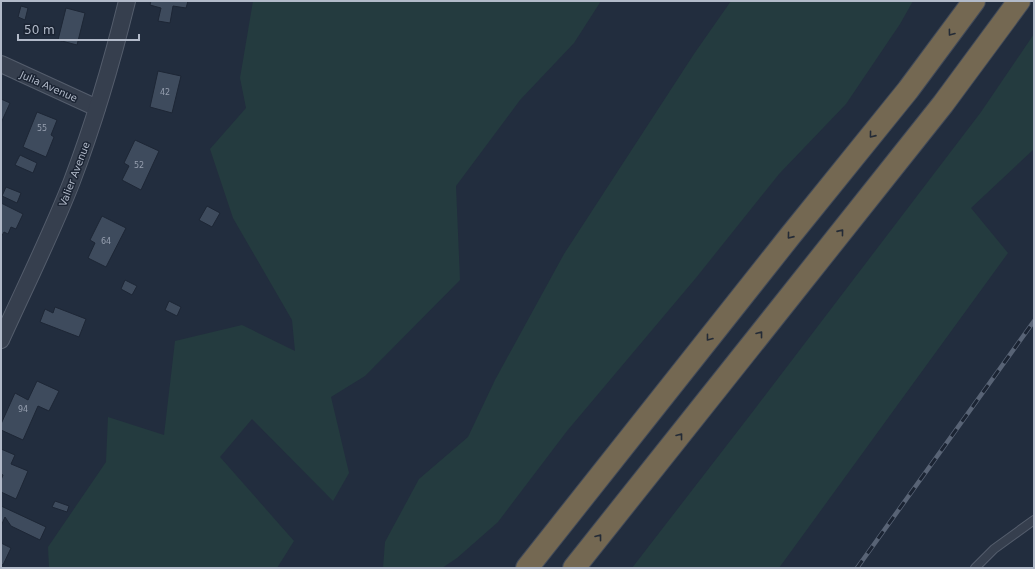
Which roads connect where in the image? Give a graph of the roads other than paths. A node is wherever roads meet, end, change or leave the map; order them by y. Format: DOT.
graph roads {
  1 [pos="127,1"];
  2 [pos="974,1"];
  3 [pos="1019,1"];
  4 [pos="1,64"];
  5 [pos="97,108"];
  6 [pos="1,340"];
  7 [pos="1034,520"];
  8 [pos="527,568"];
  9 [pos="574,568"];
  10 [pos="975,568"];
  1 -- 5 [label="street, Valier Avenue"];
  2 -- 8 [label="highway, one-way"];
  9 -- 3 [label="highway, one-way"];
  4 -- 5 [label="street, Julia Avenue"];
  5 -- 6 [label="street, Valier Avenue"];
  7 -- 10 [label="lane"];
}
